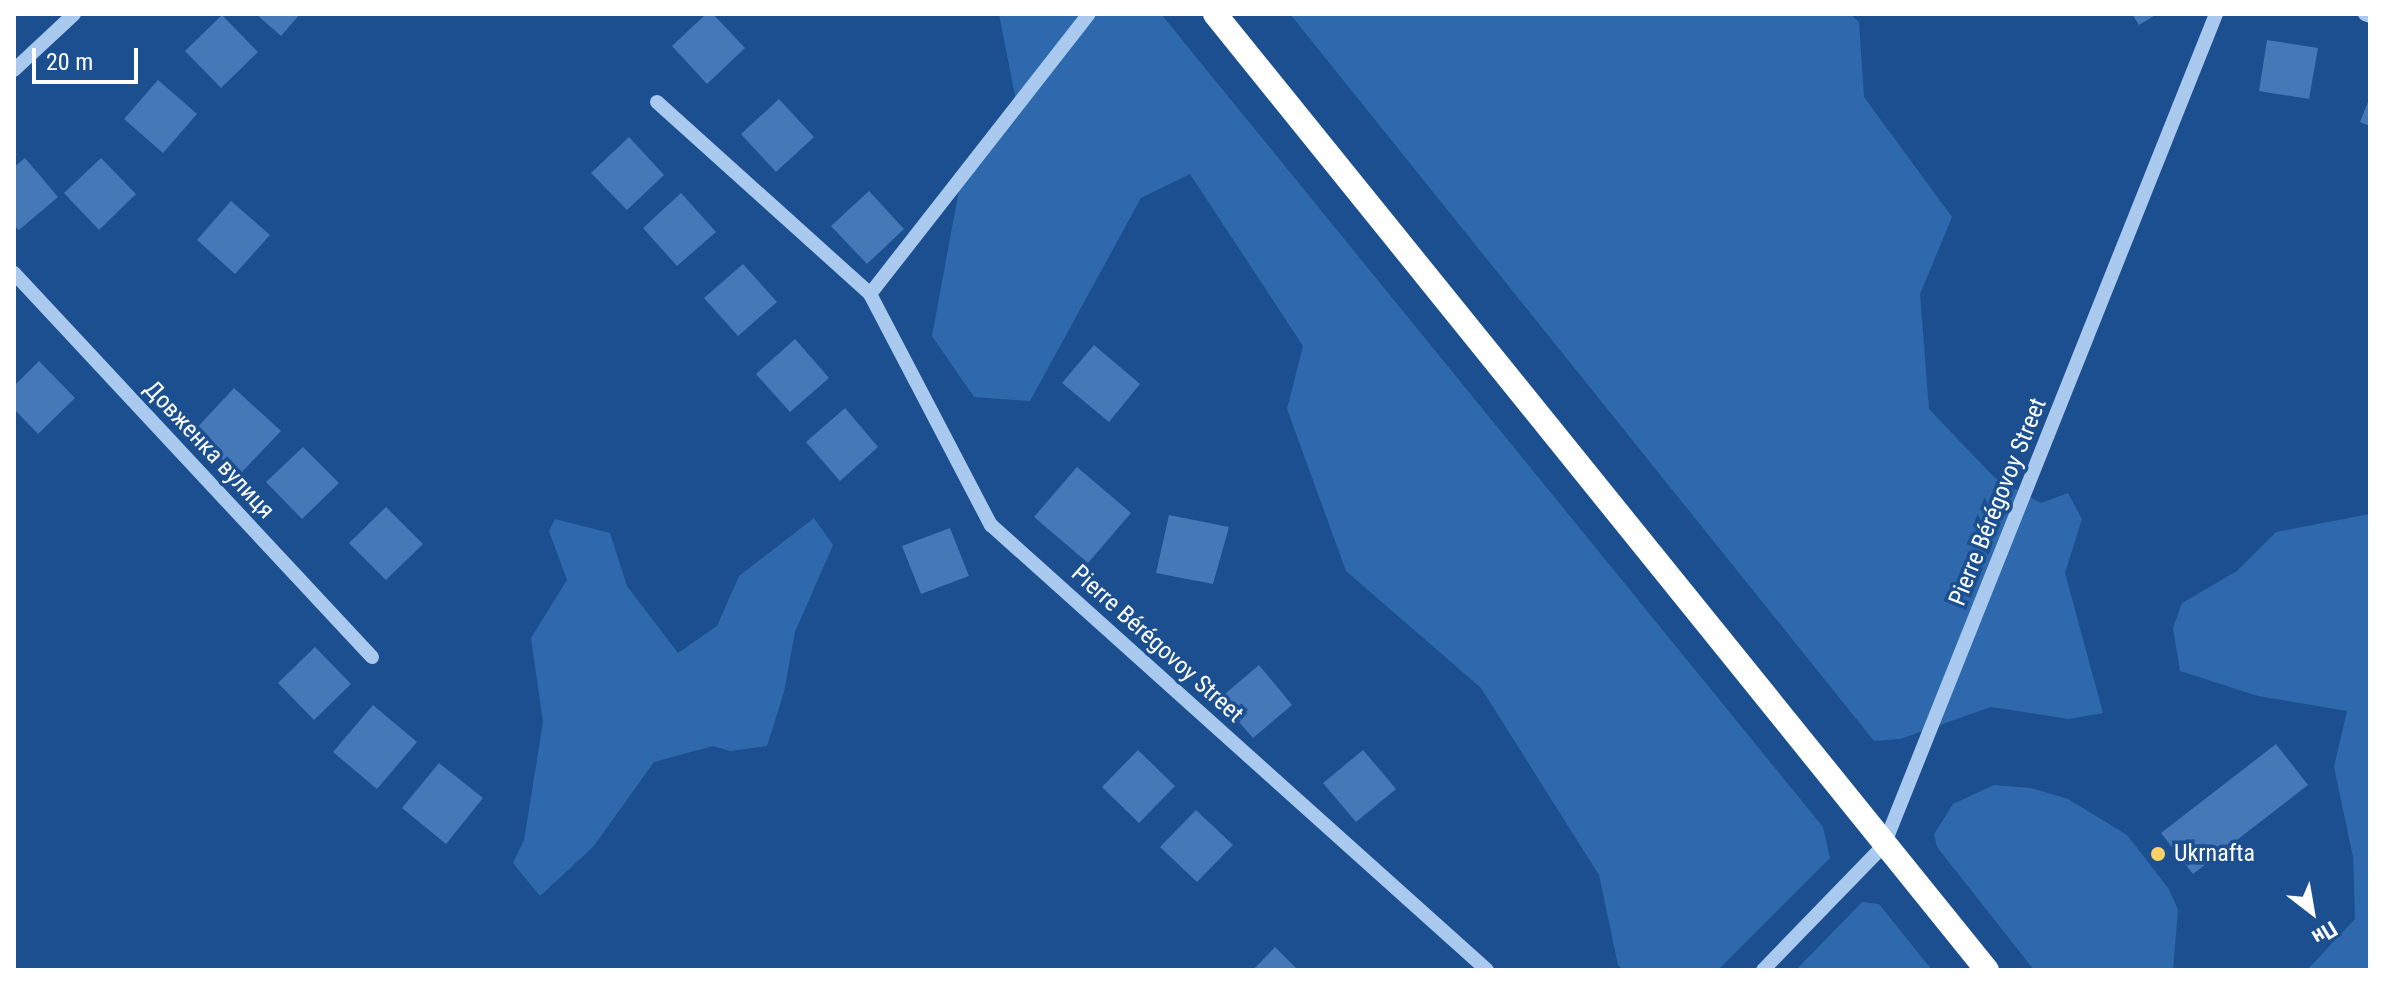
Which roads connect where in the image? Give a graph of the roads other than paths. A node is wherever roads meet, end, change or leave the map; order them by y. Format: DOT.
graph roads {
  1 [pos="74,14"];
  2 [pos="1089,14"];
  3 [pos="1215,14"];
  4 [pos="2216,14"];
  5 [pos="14,70"];
  6 [pos="657,102"];
  7 [pos="14,273"];
  8 [pos="870,294"];
  9 [pos="372,657"];
  10 [pos="1884,845"];
  11 [pos="1487,970"];
  12 [pos="1763,970"];
  13 [pos="1987,970"];
  1 -- 5 [label="street"];
  2 -- 8 [label="street"];
  3 -- 10 [label="highway"];
  4 -- 10 [label="street, Pierre Bérégovoy Street"];
  6 -- 8 [label="street, Pierre Bérégovoy Street"];
  7 -- 9 [label="street, Довженка вулиця"];
  8 -- 11 [label="street, Pierre Bérégovoy Street"];
  10 -- 12 [label="street, Pierre Bérégovoy Street"];
  10 -- 13 [label="highway"];
}
